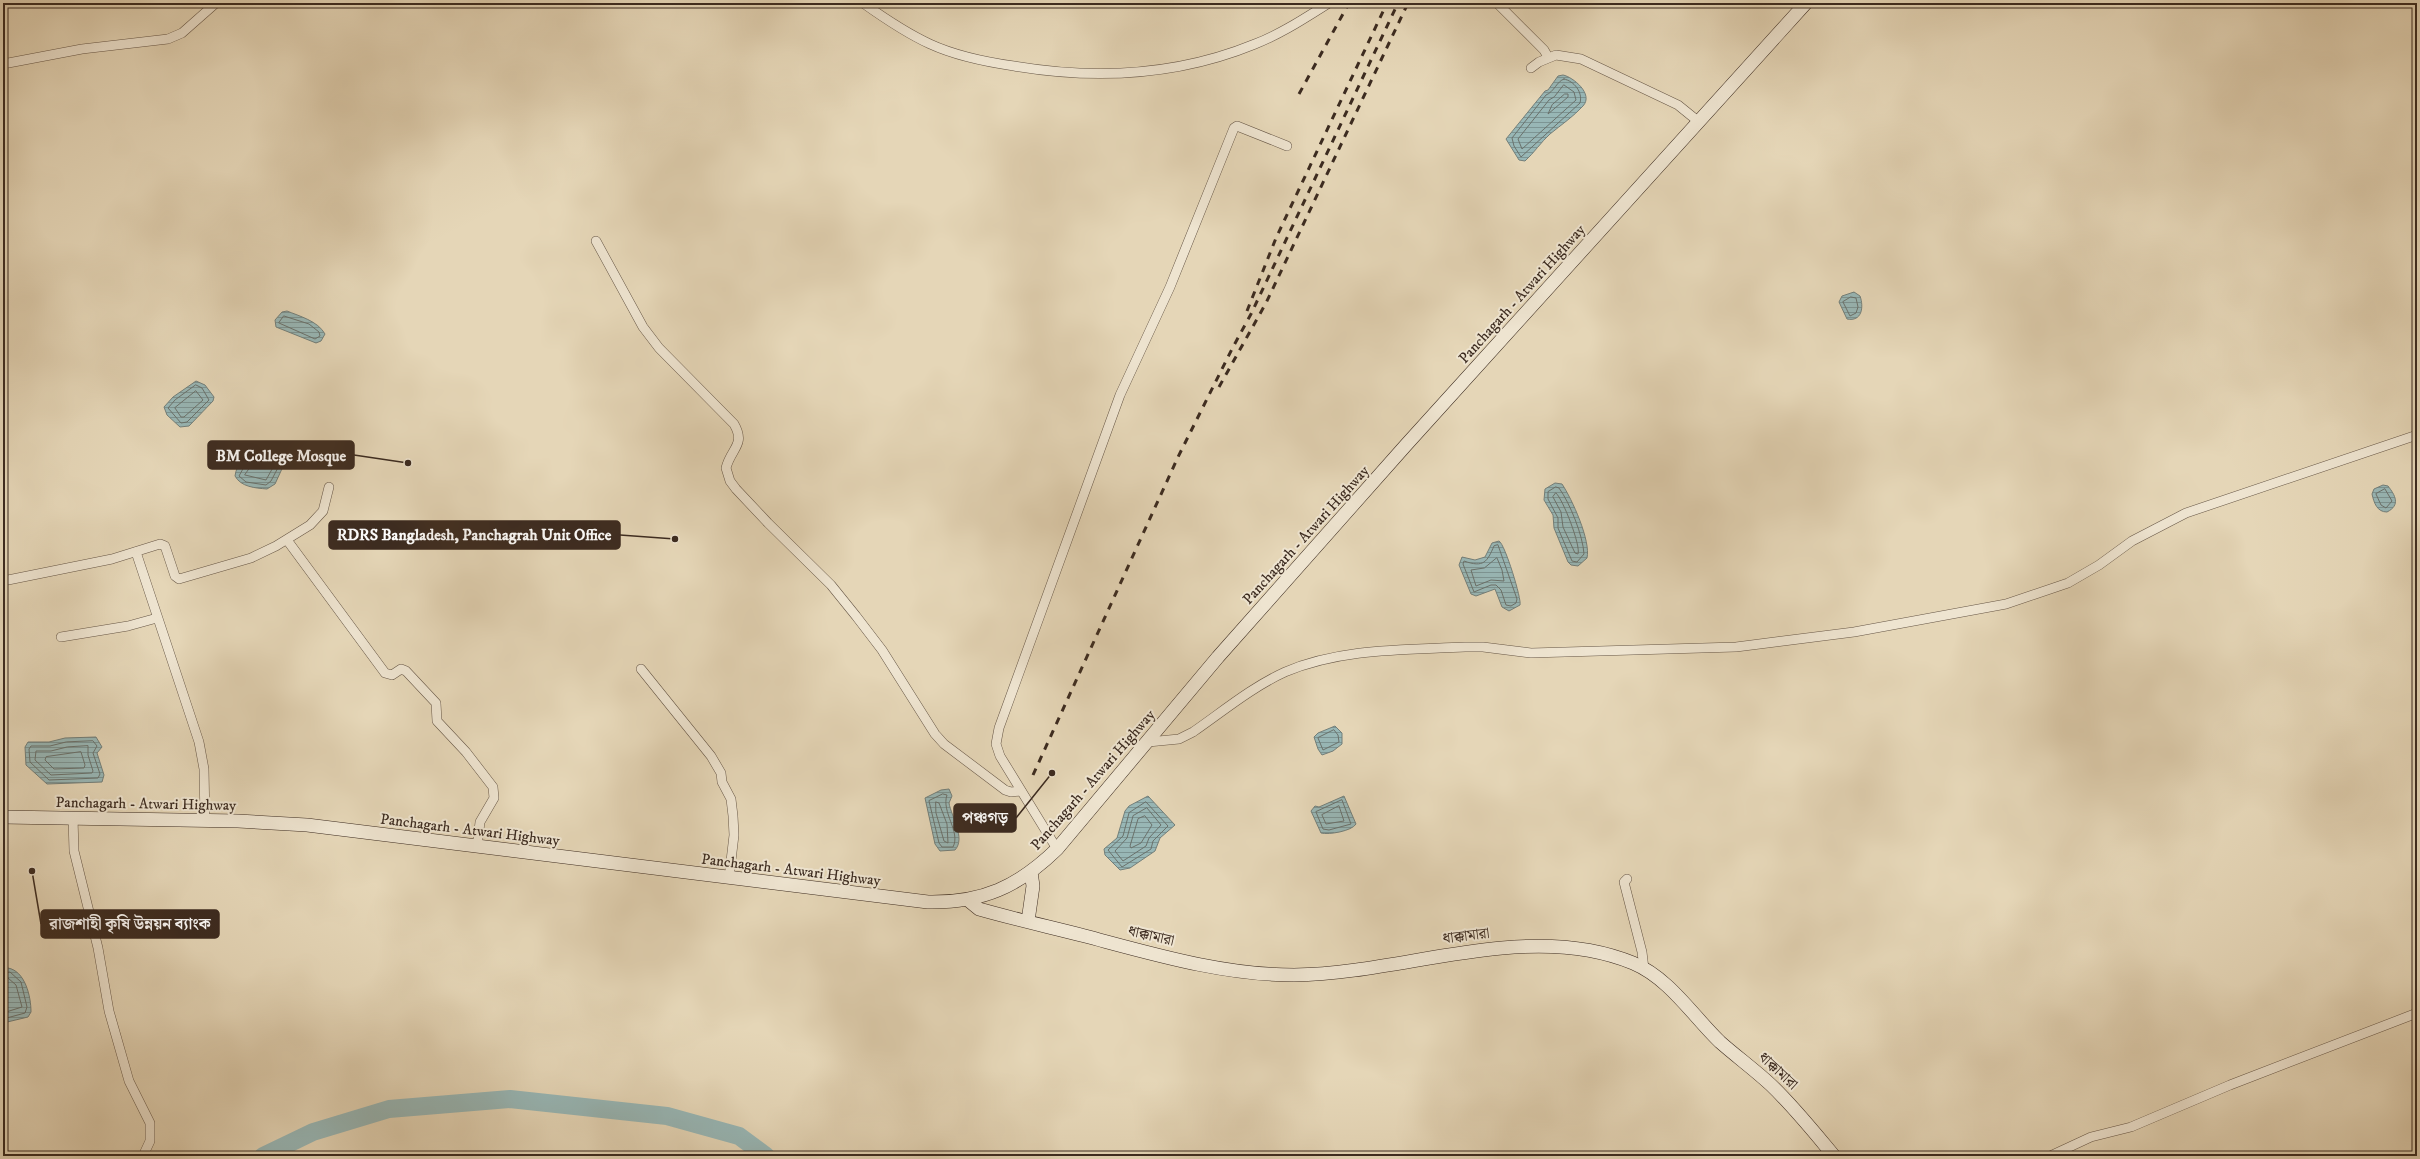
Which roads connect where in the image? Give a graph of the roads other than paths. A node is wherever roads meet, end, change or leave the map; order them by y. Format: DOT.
graph roads {
  1 [pos="216,3"];
  2 [pos="863,3"];
  3 [pos="1329,3"];
  4 [pos="1497,3"];
  5 [pos="1806,3"];
  6 [pos="1548,57"];
  7 [pos="3,64"];
  8 [pos="1531,68"];
  9 [pos="1699,122"];
  10 [pos="1288,146"];
  11 [pos="596,241"];
  12 [pos="2417,435"];
  13 [pos="329,487"];
  14 [pos="287,540"];
  15 [pos="136,552"];
  16 [pos="3,581"];
  17 [pos="157,618"];
  18 [pos="61,637"];
  19 [pos="641,669"];
  20 [pos="1148,742"];
  21 [pos="1021,791"];
  22 [pos="3,817"];
  23 [pos="73,818"];
  24 [pos="205,821"];
  25 [pos="477,847"];
  26 [pos="1057,849"];
  27 [pos="1031,872"];
  28 [pos="729,878"];
  29 [pos="1627,879"];
  30 [pos="968,900"];
  31 [pos="1028,921"];
  32 [pos="1644,969"];
  33 [pos="2417,1013"];
  34 [pos="143,1156"];
  35 [pos="1834,1156"];
  36 [pos="2050,1156"];
  1 -- 7 [label="street"];
  2 -- 3 [label="street"];
  4 -- 6 [label="street"];
  5 -- 9 [label="main road, Panchagarh - Atwari Highway"];
  6 -- 8 [label="street"];
  6 -- 9 [label="street"];
  9 -- 20 [label="main road, Panchagarh - Atwari Highway"];
  10 -- 21 [label="street"];
  11 -- 21 [label="street"];
  12 -- 20 [label="street"];
  13 -- 14 [label="street"];
  14 -- 15 [label="street"];
  14 -- 25 [label="street"];
  15 -- 16 [label="street"];
  15 -- 17 [label="street"];
  17 -- 18 [label="street"];
  17 -- 24 [label="street"];
  19 -- 28 [label="street"];
  20 -- 26 [label="main road, Panchagarh - Atwari Highway"];
  21 -- 26 [label="street"];
  22 -- 23 [label="main road, Panchagarh - Atwari Highway"];
  23 -- 24 [label="main road, Panchagarh - Atwari Highway"];
  23 -- 34 [label="street"];
  24 -- 25 [label="main road, Panchagarh - Atwari Highway"];
  25 -- 28 [label="main road, Panchagarh - Atwari Highway"];
  26 -- 27 [label="main road, Panchagarh - Atwari Highway"];
  27 -- 30 [label="main road, Panchagarh - Atwari Highway"];
  27 -- 31 [label="main road"];
  28 -- 30 [label="main road, Panchagarh - Atwari Highway"];
  29 -- 32 [label="street"];
  30 -- 31 [label="main road, ধাক্কামারা"];
  31 -- 32 [label="main road, ধাক্কামারা"];
  32 -- 35 [label="main road, ধাক্কামারা"];
  33 -- 36 [label="street"];
}
